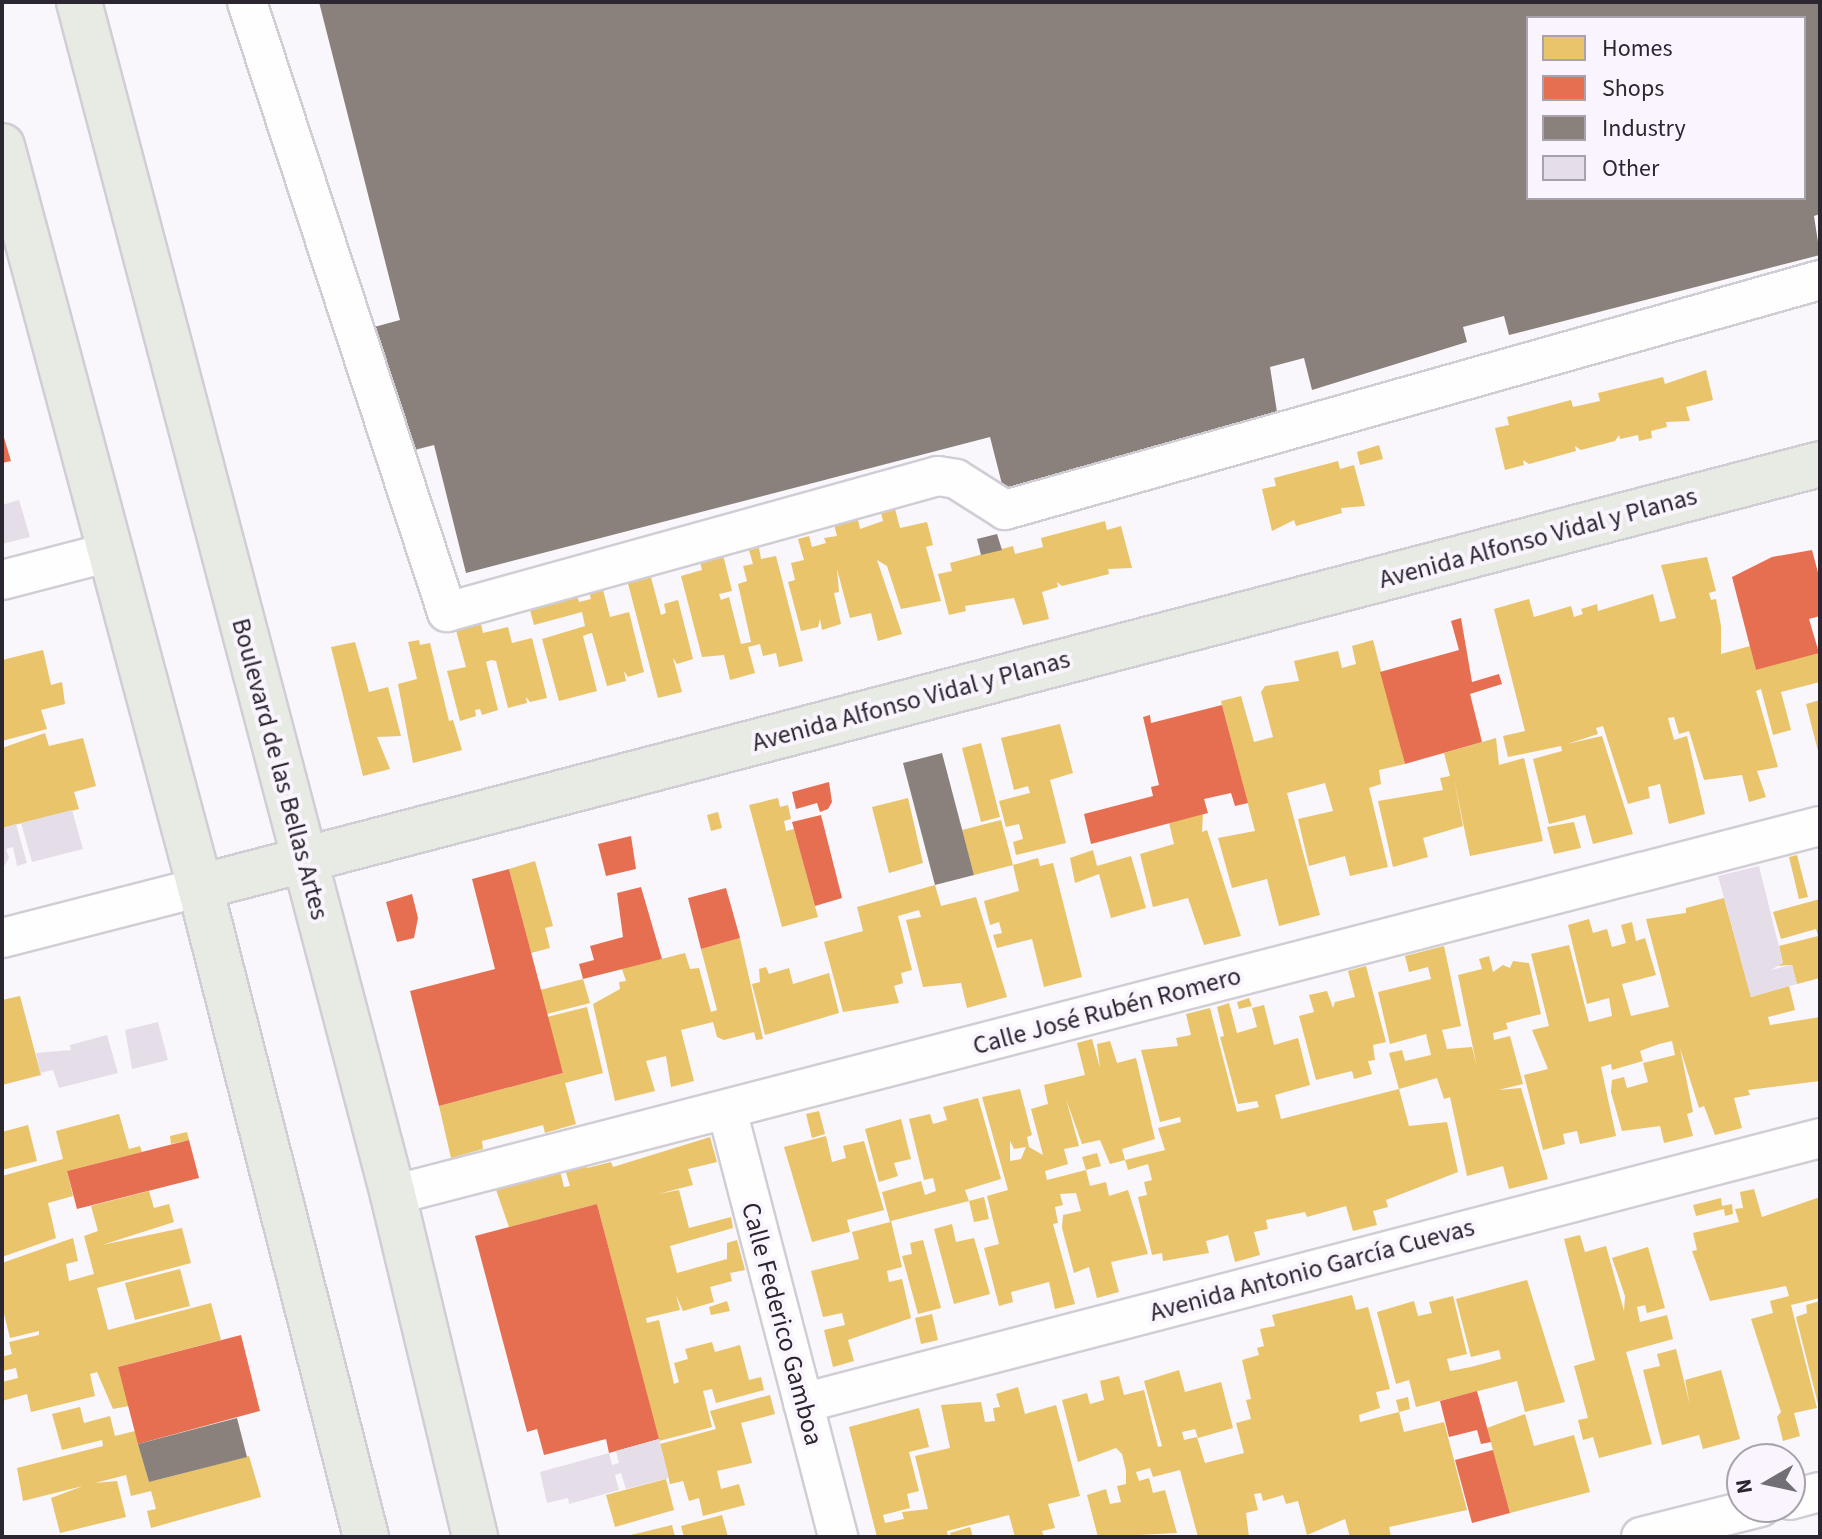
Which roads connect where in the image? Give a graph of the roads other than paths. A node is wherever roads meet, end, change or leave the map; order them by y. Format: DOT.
graph roads {
  1 [pos="79,2"];
  2 [pos="247,2"];
  3 [pos="2,146"];
  4 [pos="1820,280"];
  5 [pos="1820,464"];
  6 [pos="110,552"];
  7 [pos="2,580"];
  8 [pos="1820,826"];
  9 [pos="304,860"];
  10 [pos="200,887"];
  11 [pos="2,938"];
  12 [pos="727,1110"];
  13 [pos="1820,1138"];
  14 [pos="393,1195"];
  15 [pos="803,1403"];
  16 [pos="1726,1516"];
  17 [pos="366,1537"];
  18 [pos="475,1537"];
  19 [pos="838,1537"];
  20 [pos="1641,1537"];
  1 -- 9 [label="main road, Boulevard de las Bellas Artes"];
  2 -- 4 [label="street"];
  3 -- 6 [label="main road"];
  5 -- 9 [label="main road, Avenida Alfonso Vidal y Planas"];
  6 -- 7 [label="street"];
  6 -- 10 [label="main road"];
  8 -- 12 [label="street, Calle José Rubén Romero"];
  9 -- 10 [label="main road, Avenida Alfonso Vidal y Planas"];
  9 -- 14 [label="main road, Boulevard de las Bellas Artes"];
  10 -- 11 [label="street, Avenida Alfonso Vidal y Planas"];
  10 -- 17 [label="main road"];
  12 -- 14 [label="street, Calle José Rubén Romero"];
  12 -- 15 [label="street, Calle Federico Gamboa"];
  13 -- 15 [label="street, Avenida Antonio García Cuevas"];
  14 -- 18 [label="main road, Boulevard de las Bellas Artes"];
  15 -- 19 [label="street, Calle Federico Gamboa"];
  16 -- 20 [label="street"];
}
